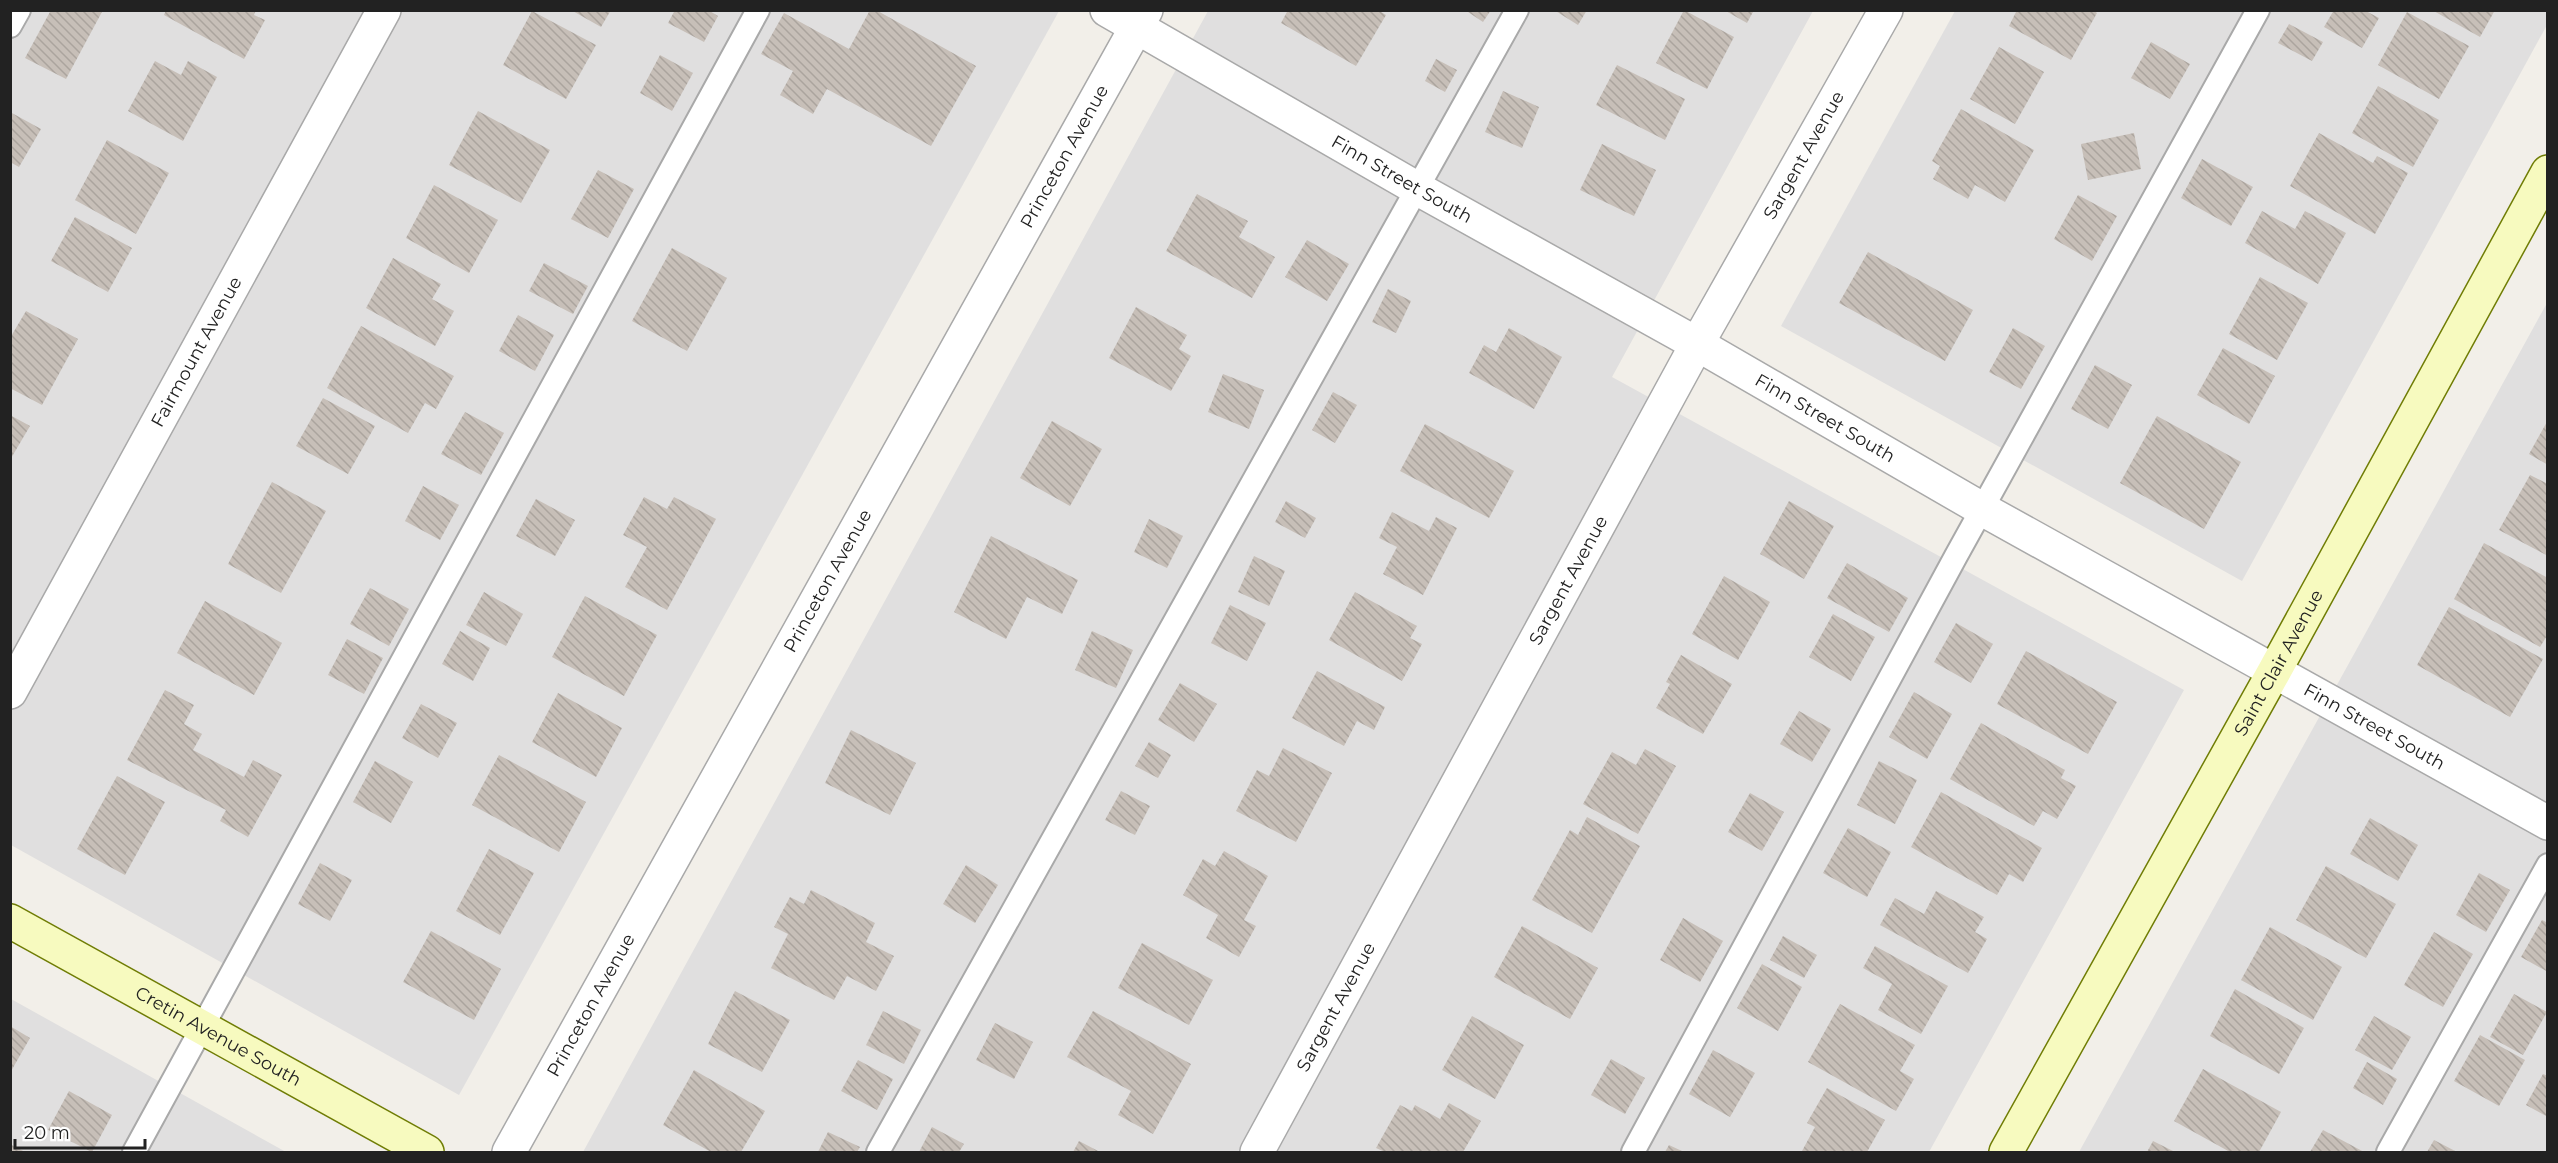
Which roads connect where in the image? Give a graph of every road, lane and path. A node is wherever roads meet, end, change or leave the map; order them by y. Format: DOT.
graph roads {
  1 [pos="19,10"];
  2 [pos="384,10"];
  3 [pos="758,10"];
  4 [pos="1107,10"];
  5 [pos="1517,10"];
  6 [pos="1886,10"];
  7 [pos="2258,10"];
  8 [pos="1141,19"];
  9 [pos="10,26"];
  10 [pos="2547,172"];
  11 [pos="1418,189"];
  12 [pos="1697,344"];
  13 [pos="1982,509"];
  14 [pos="2275,670"];
  15 [pos="10,692"];
  16 [pos="2547,823"];
  17 [pos="2547,865"];
  18 [pos="10,921"];
  19 [pos="203,1026"];
  20 [pos="134,1152"];
  21 [pos="427,1152"];
  22 [pos="509,1152"];
  23 [pos="878,1152"];
  24 [pos="1257,1152"];
  25 [pos="1633,1152"];
  26 [pos="2006,1152"];
  27 [pos="2388,1152"];
  1 -- 9 [label="lane"];
  2 -- 15 [label="street, Fairmount Avenue"];
  3 -- 19 [label="lane"];
  4 -- 8 [label="street, Finn Street South"];
  5 -- 11 [label="lane"];
  6 -- 12 [label="street, Sargent Avenue"];
  7 -- 13 [label="lane"];
  8 -- 11 [label="street, Finn Street South"];
  8 -- 22 [label="street, Princeton Avenue"];
  10 -- 14 [label="street, Saint Clair Avenue"];
  11 -- 12 [label="street, Finn Street South"];
  11 -- 23 [label="lane"];
  12 -- 13 [label="street, Finn Street South"];
  12 -- 24 [label="street, Sargent Avenue"];
  13 -- 14 [label="street, Finn Street South"];
  13 -- 25 [label="lane"];
  14 -- 16 [label="street, Finn Street South"];
  14 -- 26 [label="street, Saint Clair Avenue"];
  17 -- 27 [label="lane"];
  18 -- 19 [label="street, Cretin Avenue South"];
  19 -- 20 [label="lane"];
  19 -- 21 [label="street, Cretin Avenue South"];
}
